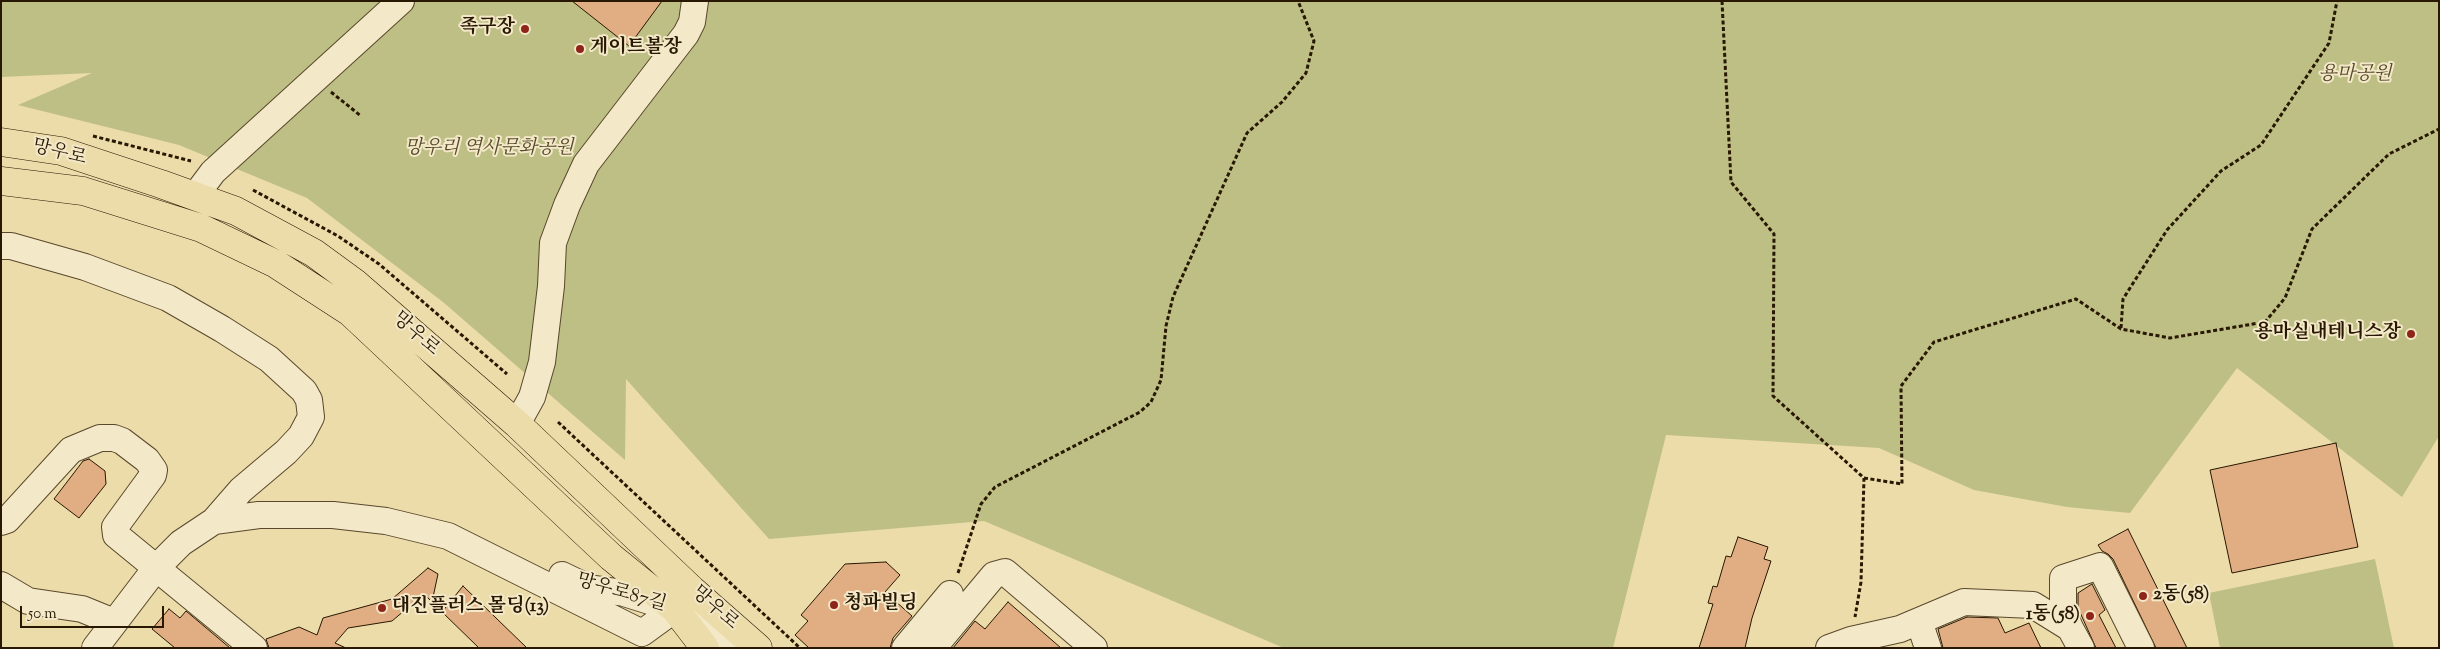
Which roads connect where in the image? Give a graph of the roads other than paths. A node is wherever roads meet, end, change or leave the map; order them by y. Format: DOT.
graph roads {
  1 [pos="401,1"];
  2 [pos="695,1"];
  3 [pos="1,142"];
  4 [pos="1,181"];
  5 [pos="195,196"];
  6 [pos="1,246"];
  7 [pos="517,424"];
  8 [pos="214,520"];
  9 [pos="1,522"];
  10 [pos="156,568"];
  11 [pos="1,585"];
  12 [pos="950,594"];
  13 [pos="683,600"];
  14 [pos="1919,621"];
  15 [pos="114,622"];
  16 [pos="2075,638"];
  17 [pos="632,640"];
  18 [pos="1840,644"];
  19 [pos="95,648"];
  20 [pos="254,648"];
  21 [pos="706,648"];
  22 [pos="726,648"];
  23 [pos="758,648"];
  24 [pos="905,648"];
  25 [pos="933,648"];
  26 [pos="1094,648"];
  27 [pos="1928,648"];
  28 [pos="2141,648"];
  1 -- 5 [label="street"];
  2 -- 7 [label="street"];
  3 -- 5 [label="main road, 망우로"];
  4 -- 13 [label="main road, 망우로"];
  5 -- 7 [label="main road, 망우로"];
  6 -- 8 [label="street"];
  7 -- 13 [label="main road, 망우로"];
  8 -- 10 [label="street, 망우로87길"];
  8 -- 13 [label="street, 망우로87길"];
  8 -- 17 [label="street, 망우로87길"];
  9 -- 10 [label="street"];
  10 -- 15 [label="street, 망우로87길"];
  10 -- 20 [label="street"];
  11 -- 15 [label="street"];
  12 -- 24 [label="street"];
  13 -- 17 [label="street, 망우로87길"];
  13 -- 21 [label="main road, 망우로"];
  13 -- 22 [label="street"];
  13 -- 23 [label="main road, 망우로"];
  14 -- 16 [label="street"];
  14 -- 18 [label="street"];
  14 -- 27 [label="street"];
  15 -- 19 [label="street, 망우로87길"];
  16 -- 28 [label="street"];
  25 -- 26 [label="street"];
}
